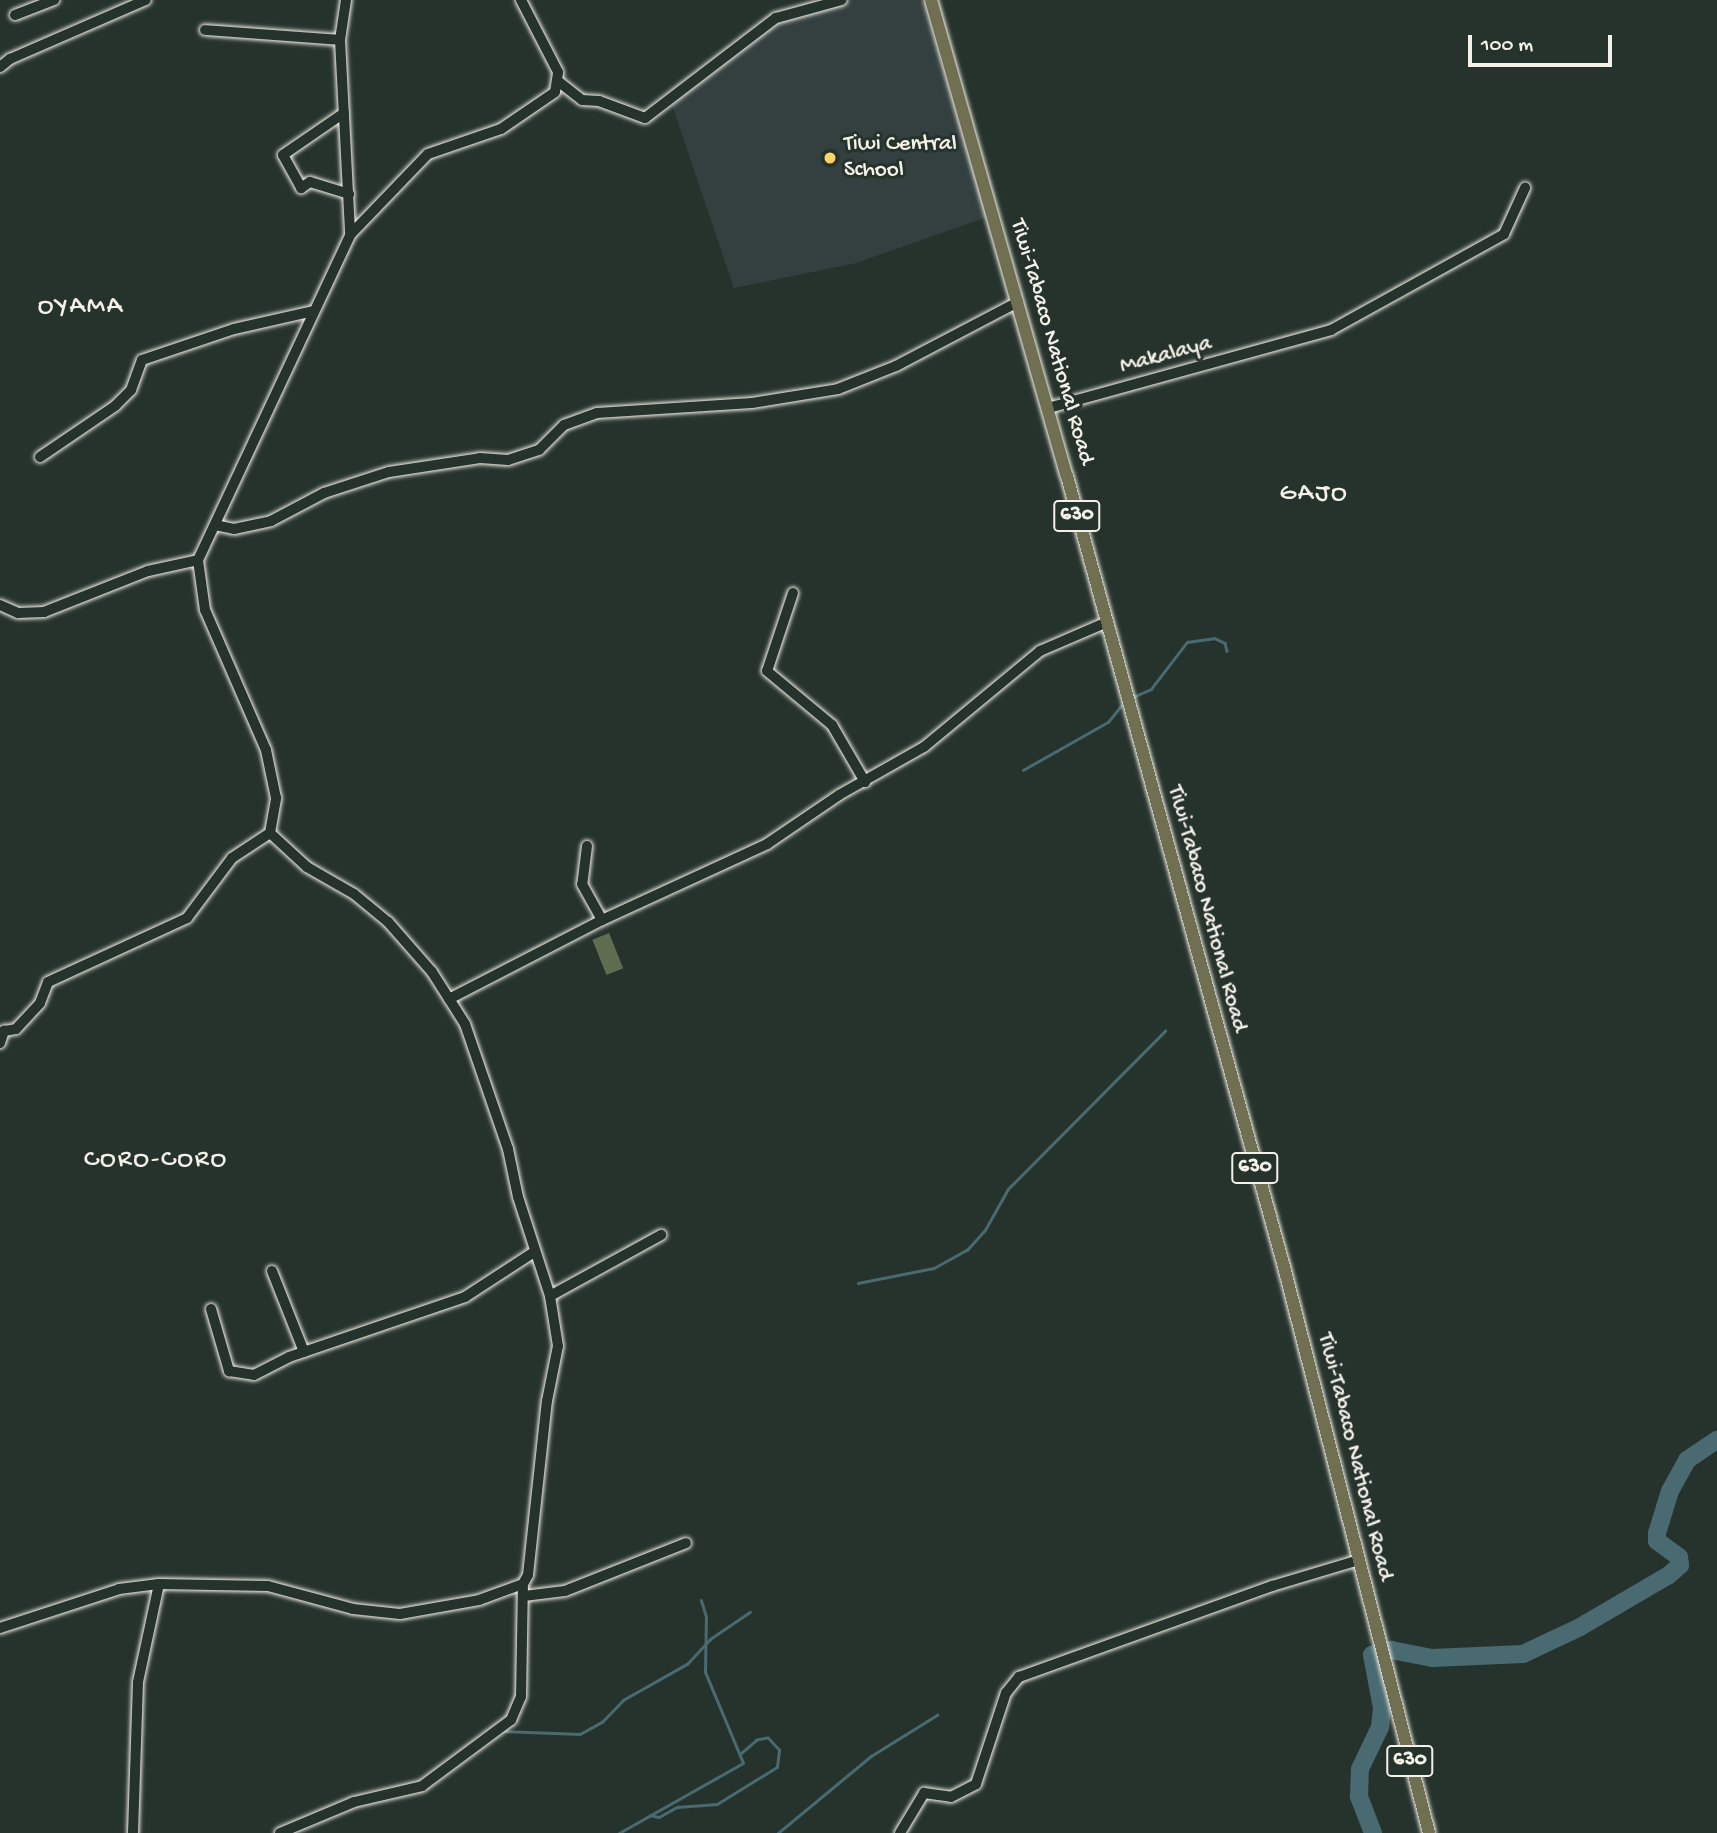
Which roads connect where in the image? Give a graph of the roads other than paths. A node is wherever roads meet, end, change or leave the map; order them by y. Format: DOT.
graph roads {
  1 [pos="146,0"];
  2 [pos="346,0"];
  3 [pos="521,0"];
  4 [pos="842,0"];
  5 [pos="931,0"];
  6 [pos="48,1"];
  7 [pos="15,15"];
  8 [pos="205,30"];
  9 [pos="340,40"];
  10 [pos="0,67"];
  11 [pos="559,82"];
  12 [pos="344,113"];
  13 [pos="1525,188"];
  14 [pos="349,194"];
  15 [pos="350,235"];
  16 [pos="1018,302"];
  17 [pos="313,312"];
  18 [pos="1048,408"];
  19 [pos="40,457"];
  20 [pos="215,526"];
  21 [pos="198,560"];
  22 [pos="793,593"];
  23 [pos="0,605"];
  24 [pos="1105,623"];
  25 [pos="865,782"];
  26 [pos="270,833"];
  27 [pos="587,846"];
  28 [pos="602,919"];
  29 [pos="449,999"];
  30 [pos="0,1044"];
  31 [pos="661,1235"];
  32 [pos="534,1252"];
  33 [pos="272,1271"];
  34 [pos="550,1296"];
  35 [pos="211,1309"];
  36 [pos="304,1352"];
  37 [pos="686,1543"];
  38 [pos="1359,1560"];
  39 [pos="159,1584"];
  40 [pos="523,1584"];
  41 [pos="524,1596"];
  42 [pos="0,1628"];
  43 [pos="133,1833"];
  44 [pos="280,1833"];
  45 [pos="900,1833"];
  46 [pos="1429,1833"];
  1 -- 10 [label="street"];
  2 -- 9 [label="street"];
  3 -- 11 [label="street"];
  4 -- 11 [label="street"];
  5 -- 16 [label="main road, Tiwi-Tabaco National Road / 630"];
  6 -- 7 [label="street"];
  8 -- 9 [label="street"];
  9 -- 12 [label="street"];
  11 -- 15 [label="street"];
  12 -- 14 [label="street"];
  12 -- 14 [label="street"];
  13 -- 18 [label="street, Makalaya"];
  14 -- 15 [label="street"];
  15 -- 17 [label="street"];
  16 -- 18 [label="main road, Tiwi-Tabaco National Road / 630"];
  16 -- 20 [label="street"];
  17 -- 19 [label="street"];
  17 -- 20 [label="street"];
  18 -- 24 [label="main road, Tiwi-Tabaco National Road / 630"];
  20 -- 21 [label="street"];
  21 -- 23 [label="street"];
  21 -- 26 [label="street"];
  22 -- 25 [label="street"];
  24 -- 25 [label="street"];
  24 -- 38 [label="main road, Tiwi-Tabaco National Road / 630"];
  25 -- 28 [label="street"];
  26 -- 29 [label="street"];
  26 -- 30 [label="street"];
  27 -- 28 [label="street"];
  28 -- 29 [label="street"];
  29 -- 32 [label="street"];
  31 -- 34 [label="street"];
  32 -- 34 [label="street"];
  32 -- 36 [label="street"];
  33 -- 36 [label="street"];
  34 -- 40 [label="street"];
  35 -- 36 [label="street"];
  37 -- 41 [label="street"];
  38 -- 45 [label="street"];
  38 -- 46 [label="main road, Tiwi-Tabaco National Road / 630"];
  39 -- 40 [label="street"];
  39 -- 42 [label="street"];
  39 -- 43 [label="street"];
  40 -- 41 [label="street"];
  41 -- 44 [label="street"];
}
